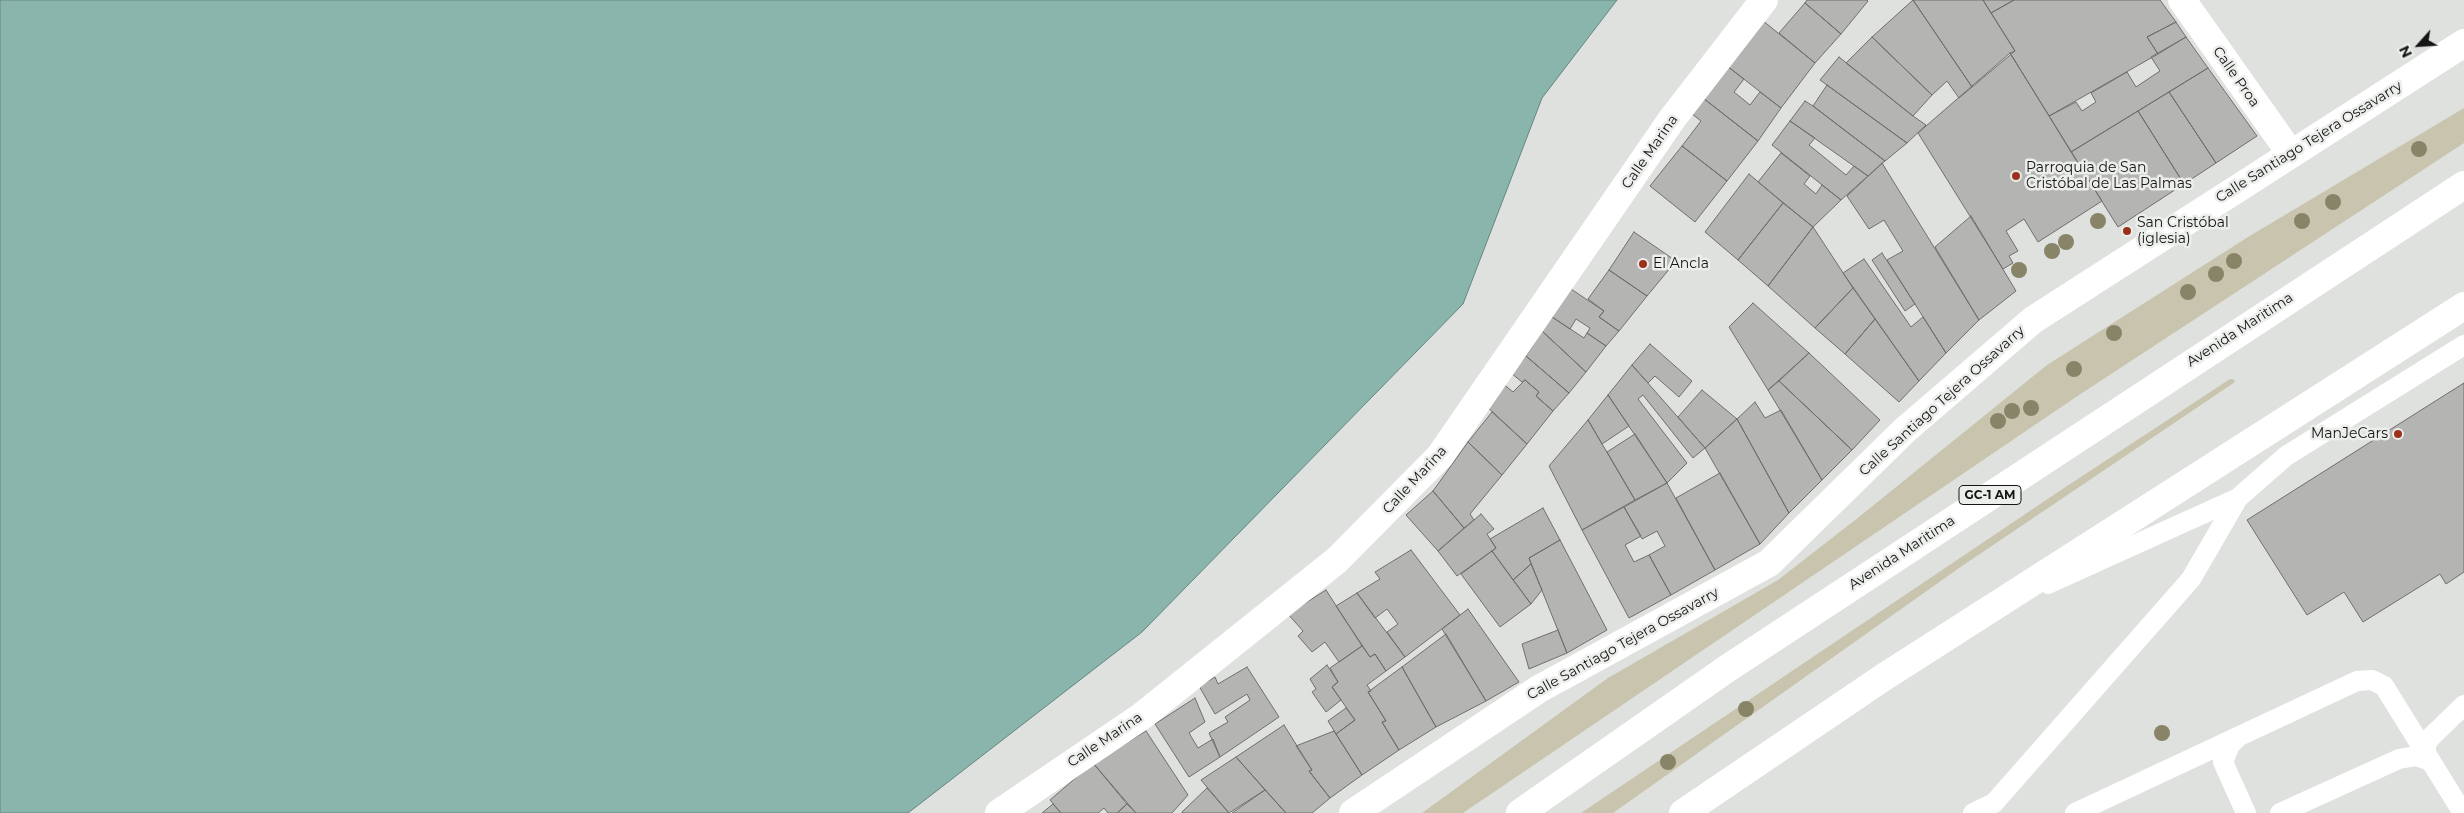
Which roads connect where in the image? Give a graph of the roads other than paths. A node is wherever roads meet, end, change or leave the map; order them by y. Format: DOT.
graph roads {
  1 [pos="1764,0"];
  2 [pos="2182,0"];
  3 [pos="2464,42"];
  4 [pos="2291,154"];
  5 [pos="2464,184"];
  6 [pos="2464,306"];
  7 [pos="2463,344"];
  8 [pos="2238,498"];
  9 [pos="1981,614"];
  10 [pos="2464,705"];
  11 [pos="2240,734"];
  12 [pos="2428,757"];
  13 [pos="2461,807"];
  14 [pos="999,813"];
  15 [pos="1353,813"];
  16 [pos="1520,813"];
  17 [pos="1683,813"];
  18 [pos="1973,813"];
  19 [pos="2075,813"];
  20 [pos="2246,813"];
  21 [pos="2280,813"];
  1 -- 14 [label="main road, Calle Marina"];
  2 -- 4 [label="main road, Calle Proa"];
  3 -- 4 [label="main road, Calle Santiago Tejera Ossavarry"];
  4 -- 15 [label="main road, Calle Santiago Tejera Ossavarry"];
  5 -- 16 [label="main road, Avenida Maritima / GC-1 AM"];
  6 -- 9 [label="main road"];
  7 -- 8 [label="lane"];
  8 -- 9 [label="lane"];
  8 -- 18 [label="lane"];
  9 -- 17 [label="main road"];
  10 -- 12 [label="lane"];
  11 -- 12 [label="lane"];
  11 -- 19 [label="lane"];
  11 -- 20 [label="lane"];
  12 -- 13 [label="lane"];
  12 -- 21 [label="lane"];
}
